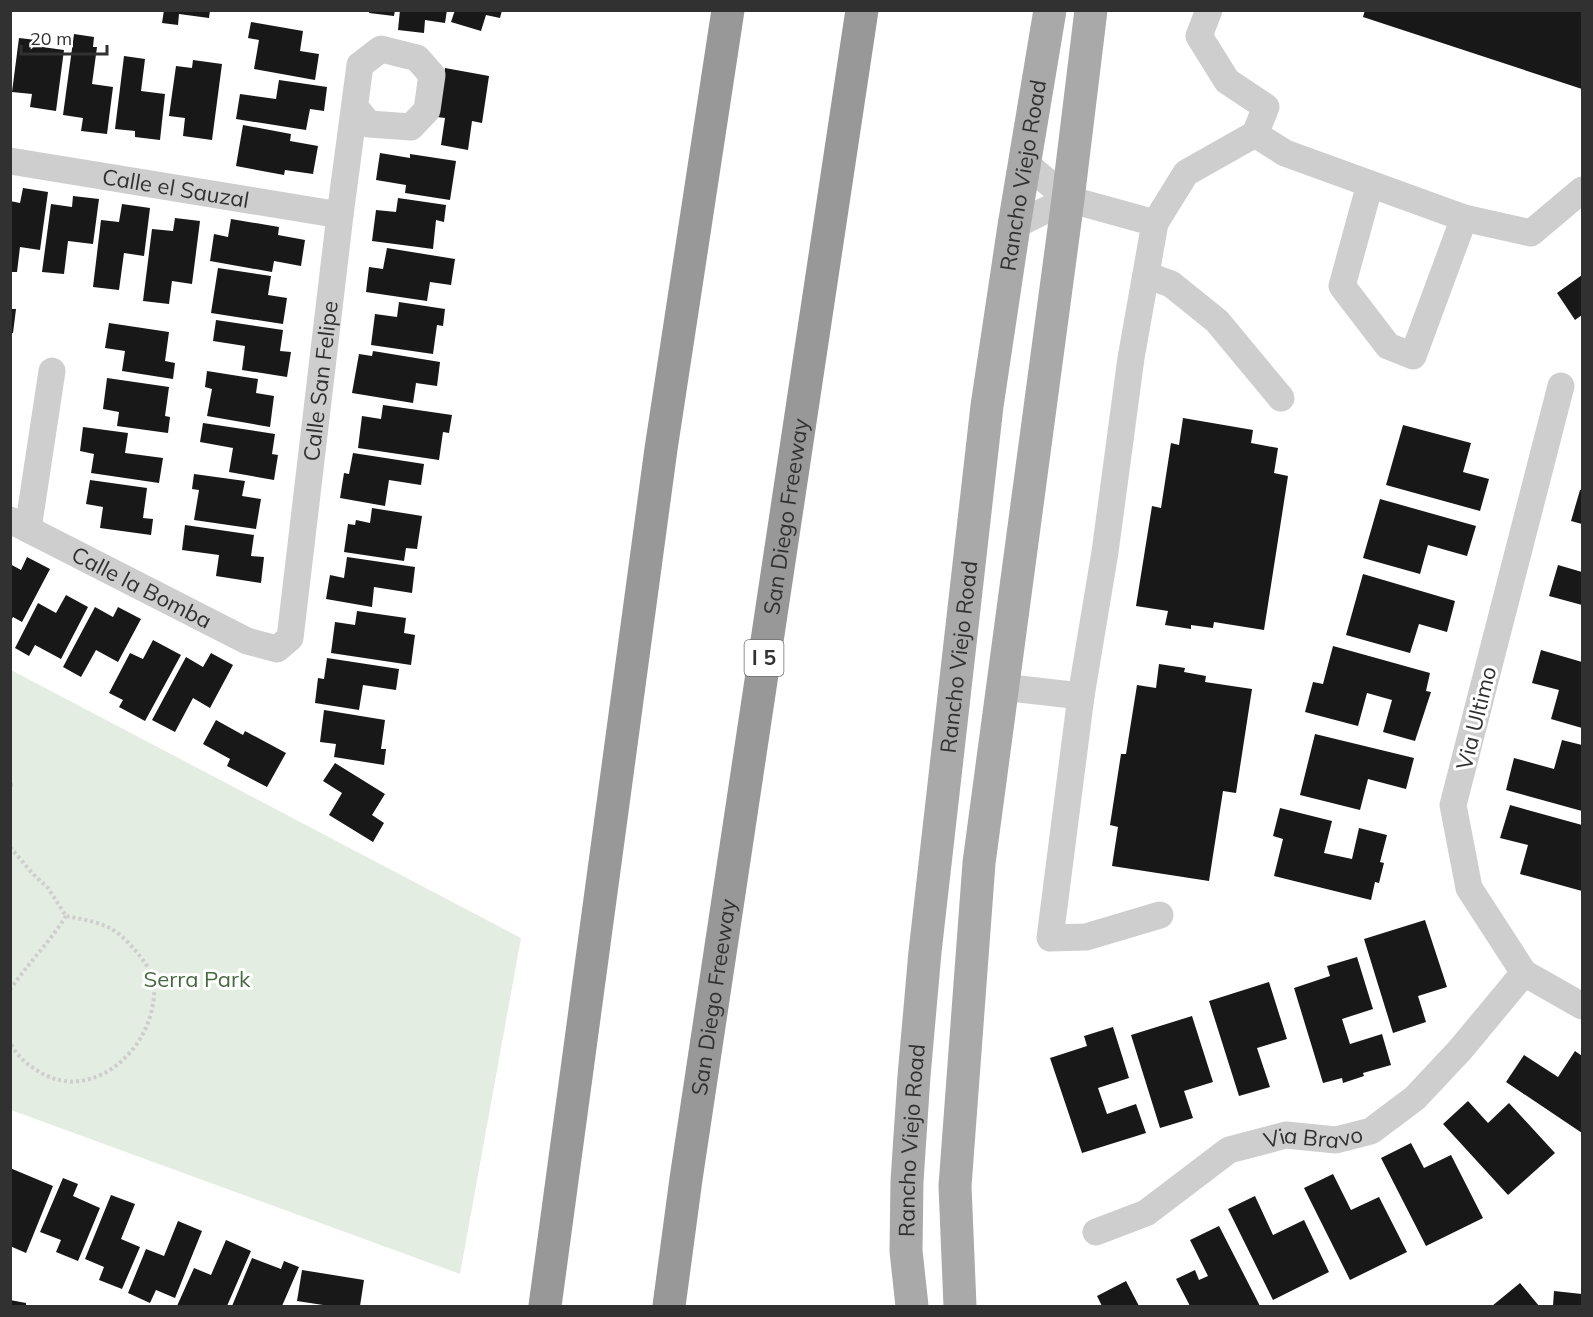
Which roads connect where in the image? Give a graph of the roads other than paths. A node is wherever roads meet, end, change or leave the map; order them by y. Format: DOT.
graph roads {
  1 [pos="728,10"];
  2 [pos="862,10"];
  3 [pos="1050,10"];
  4 [pos="1090,10"];
  5 [pos="1209,10"];
  6 [pos="355,107"];
  7 [pos="1255,134"];
  8 [pos="10,161"];
  9 [pos="1025,163"];
  10 [pos="1370,184"];
  11 [pos="1582,190"];
  12 [pos="1068,199"];
  13 [pos="340,215"];
  14 [pos="1464,218"];
  15 [pos="1155,224"];
  16 [pos="1014,226"];
  17 [pos="1146,275"];
  18 [pos="52,371"];
  19 [pos="1561,386"];
  20 [pos="1281,398"];
  21 [pos="19,525"];
  22 [pos="277,649"];
  23 [pos="1002,687"];
  24 [pos="1081,696"];
  25 [pos="1160,915"];
  26 [pos="1524,973"];
  27 [pos="1582,1006"];
  28 [pos="1096,1232"];
  29 [pos="545,1306"];
  30 [pos="669,1306"];
  31 [pos="912,1306"];
  32 [pos="960,1306"];
  1 -- 29 [label="highway"];
  2 -- 30 [label="highway, San Diego Freeway / I 5"];
  3 -- 9 [label="main road, Rancho Viejo Road"];
  4 -- 12 [label="main road, Rancho Viejo Road"];
  5 -- 7 [label="street"];
  6 -- 13 [label="street, Calle San Felipe"];
  7 -- 10 [label="street"];
  7 -- 15 [label="street"];
  8 -- 13 [label="street, Calle el Sauzal"];
  9 -- 12 [label="street"];
  9 -- 16 [label="main road, Rancho Viejo Road"];
  10 -- 14 [label="street"];
  10 -- 14 [label="street"];
  11 -- 14 [label="street"];
  12 -- 15 [label="street"];
  12 -- 16 [label="street"];
  12 -- 23 [label="main road, Rancho Viejo Road"];
  13 -- 22 [label="street, Calle San Felipe"];
  15 -- 17 [label="street"];
  16 -- 31 [label="main road, Rancho Viejo Road"];
  17 -- 20 [label="street"];
  17 -- 24 [label="street"];
  18 -- 21 [label="street"];
  19 -- 26 [label="street, Via Ultimo"];
  21 -- 22 [label="street, Calle la Bomba"];
  23 -- 24 [label="street"];
  23 -- 32 [label="main road, Rancho Viejo Road"];
  24 -- 25 [label="street"];
  26 -- 27 [label="street, Via Ultimo"];
  26 -- 28 [label="street, Via Bravo"];
}
